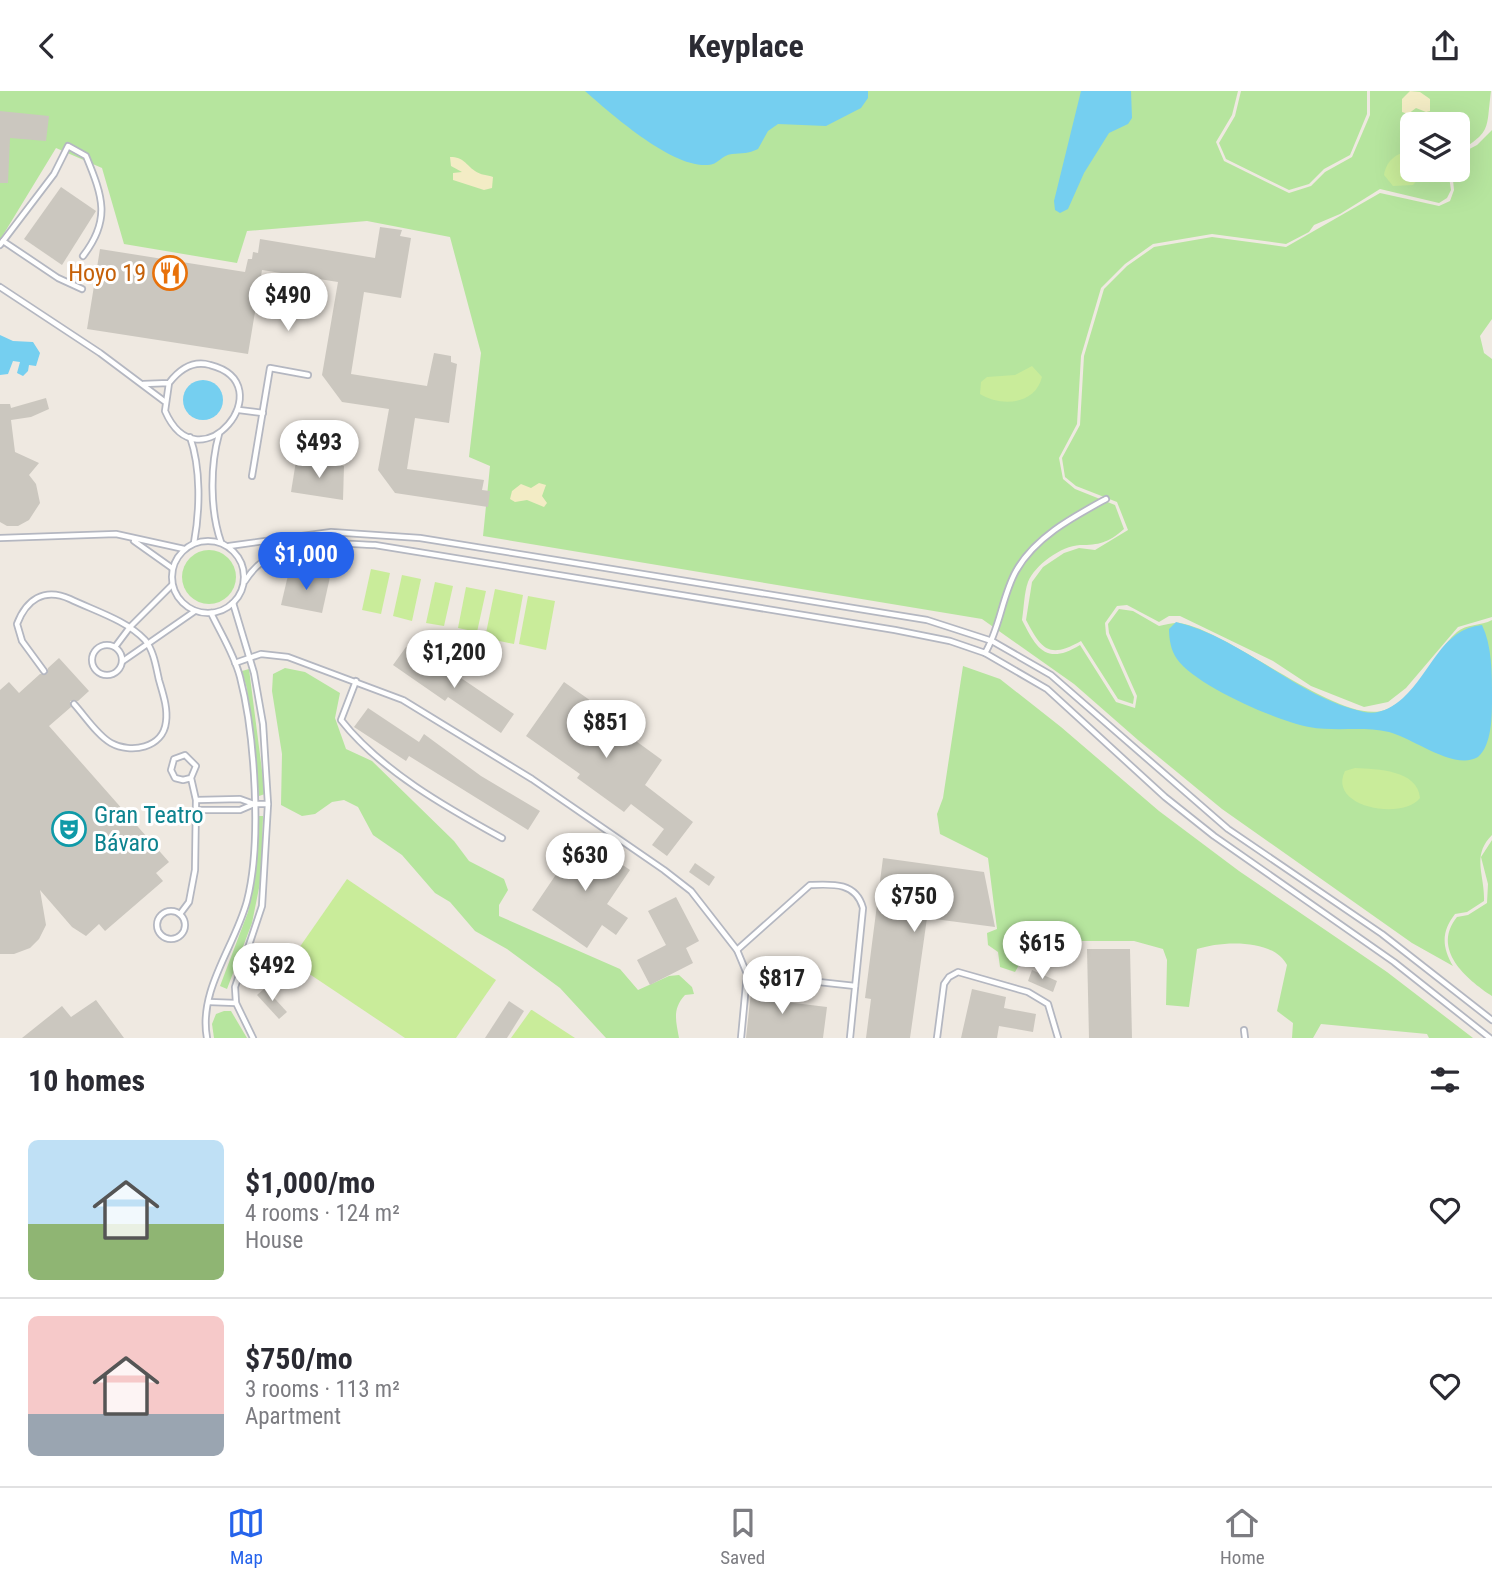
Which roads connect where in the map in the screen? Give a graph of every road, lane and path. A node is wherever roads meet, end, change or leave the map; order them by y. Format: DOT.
graph roads {
  1 [pos="1,243"];
  2 [pos="83,256"];
  3 [pos="0,287"];
  4 [pos="82,289"];
  5 [pos="308,375"];
  6 [pos="169,383"];
  7 [pos="143,384"];
  8 [pos="164,401"];
  9 [pos="239,410"];
  10 [pos="263,413"];
  11 [pos="219,434"];
  12 [pos="190,436"];
  13 [pos="252,476"];
  14 [pos="1106,499"];
  15 [pos="0,538"];
  16 [pos="131,538"];
  17 [pos="221,542"];
  18 [pos="194,543"];
  19 [pos="229,546"];
  20 [pos="184,549"];
  21 [pos="172,568"];
  22 [pos="244,581"];
  23 [pos="173,586"];
  24 [pos="233,604"];
  25 [pos="195,611"];
  26 [pos="211,613"];
  27 [pos="130,627"];
  28 [pos="992,641"];
  29 [pos="147,642"];
  30 [pos="115,647"];
  31 [pos="985,653"];
  32 [pos="249,656"];
  33 [pos="122,660"];
  34 [pos="235,663"];
  35 [pos="44,671"];
  36 [pos="356,681"];
  37 [pos="74,704"];
  38 [pos="191,778"];
  39 [pos="196,800"];
  40 [pos="254,804"];
  41 [pos="268,804"];
  42 [pos="196,810"];
  43 [pos="502,838"];
  44 [pos="180,915"];
  45 [pos="737,950"];
  46 [pos="747,974"];
  47 [pos="855,986"];
  48 [pos="209,1002"];
  49 [pos="236,1003"];
  50 [pos="1492,1020"];
  51 [pos="1244,1030"];
  52 [pos="207,1038"];
  53 [pos="253,1038"];
  54 [pos="741,1038"];
  55 [pos="850,1038"];
  56 [pos="937,1038"];
  57 [pos="1058,1038"];
  58 [pos="1244,1038"];
  59 [pos="1490,1038"];
  1 -- 2 [label="lane"];
  1 -- 4 [label="lane"];
  3 -- 7 [label="lane"];
  5 -- 10 [label="lane"];
  6 -- 7 [label="lane"];
  6 -- 8 [label="lane"];
  6 -- 9 [label="lane"];
  7 -- 8 [label="lane"];
  8 -- 12 [label="lane"];
  9 -- 10 [label="lane"];
  9 -- 11 [label="lane"];
  10 -- 13 [label="lane"];
  11 -- 12 [label="lane"];
  11 -- 17 [label="lane"];
  12 -- 18 [label="lane"];
  14 -- 28 [label="lane"];
  15 -- 16 [label="lane"];
  16 -- 20 [label="lane"];
  16 -- 21 [label="lane"];
  17 -- 18 [label="lane"];
  17 -- 19 [label="lane"];
  18 -- 20 [label="lane"];
  19 -- 22 [label="lane"];
  19 -- 28 [label="lane"];
  20 -- 21 [label="lane"];
  21 -- 23 [label="lane"];
  22 -- 24 [label="lane"];
  22 -- 31 [label="lane"];
  23 -- 25 [label="lane"];
  23 -- 27 [label="lane"];
  24 -- 26 [label="lane"];
  24 -- 32 [label="lane"];
  25 -- 26 [label="lane"];
  25 -- 29 [label="lane"];
  26 -- 34 [label="lane"];
  27 -- 29 [label="lane"];
  27 -- 30 [label="lane"];
  27 -- 35 [label="lane"];
  28 -- 31 [label="lane"];
  28 -- 50 [label="lane"];
  29 -- 33 [label="lane"];
  29 -- 37 [label="lane"];
  30 -- 33 [label="lane"];
  30 -- 33 [label="lane"];
  31 -- 59 [label="lane"];
  32 -- 34 [label="lane"];
  32 -- 36 [label="lane"];
  32 -- 41 [label="lane"];
  34 -- 40 [label="lane"];
  36 -- 43 [label="lane"];
  36 -- 45 [label="lane"];
  38 -- 38 [label="lane"];
  38 -- 39 [label="lane"];
  39 -- 40 [label="lane"];
  39 -- 42 [label="lane"];
  40 -- 41 [label="lane"];
  40 -- 42 [label="lane"];
  40 -- 48 [label="lane"];
  41 -- 49 [label="lane"];
  42 -- 44 [label="lane"];
  44 -- 44 [label="lane"];
  45 -- 46 [label="lane"];
  45 -- 47 [label="lane"];
  46 -- 47 [label="lane"];
  46 -- 54 [label="lane"];
  47 -- 55 [label="lane"];
  48 -- 49 [label="lane"];
  48 -- 52 [label="lane"];
  49 -- 53 [label="lane"];
  51 -- 58 [label="lane"];
  56 -- 57 [label="lane"];
}
